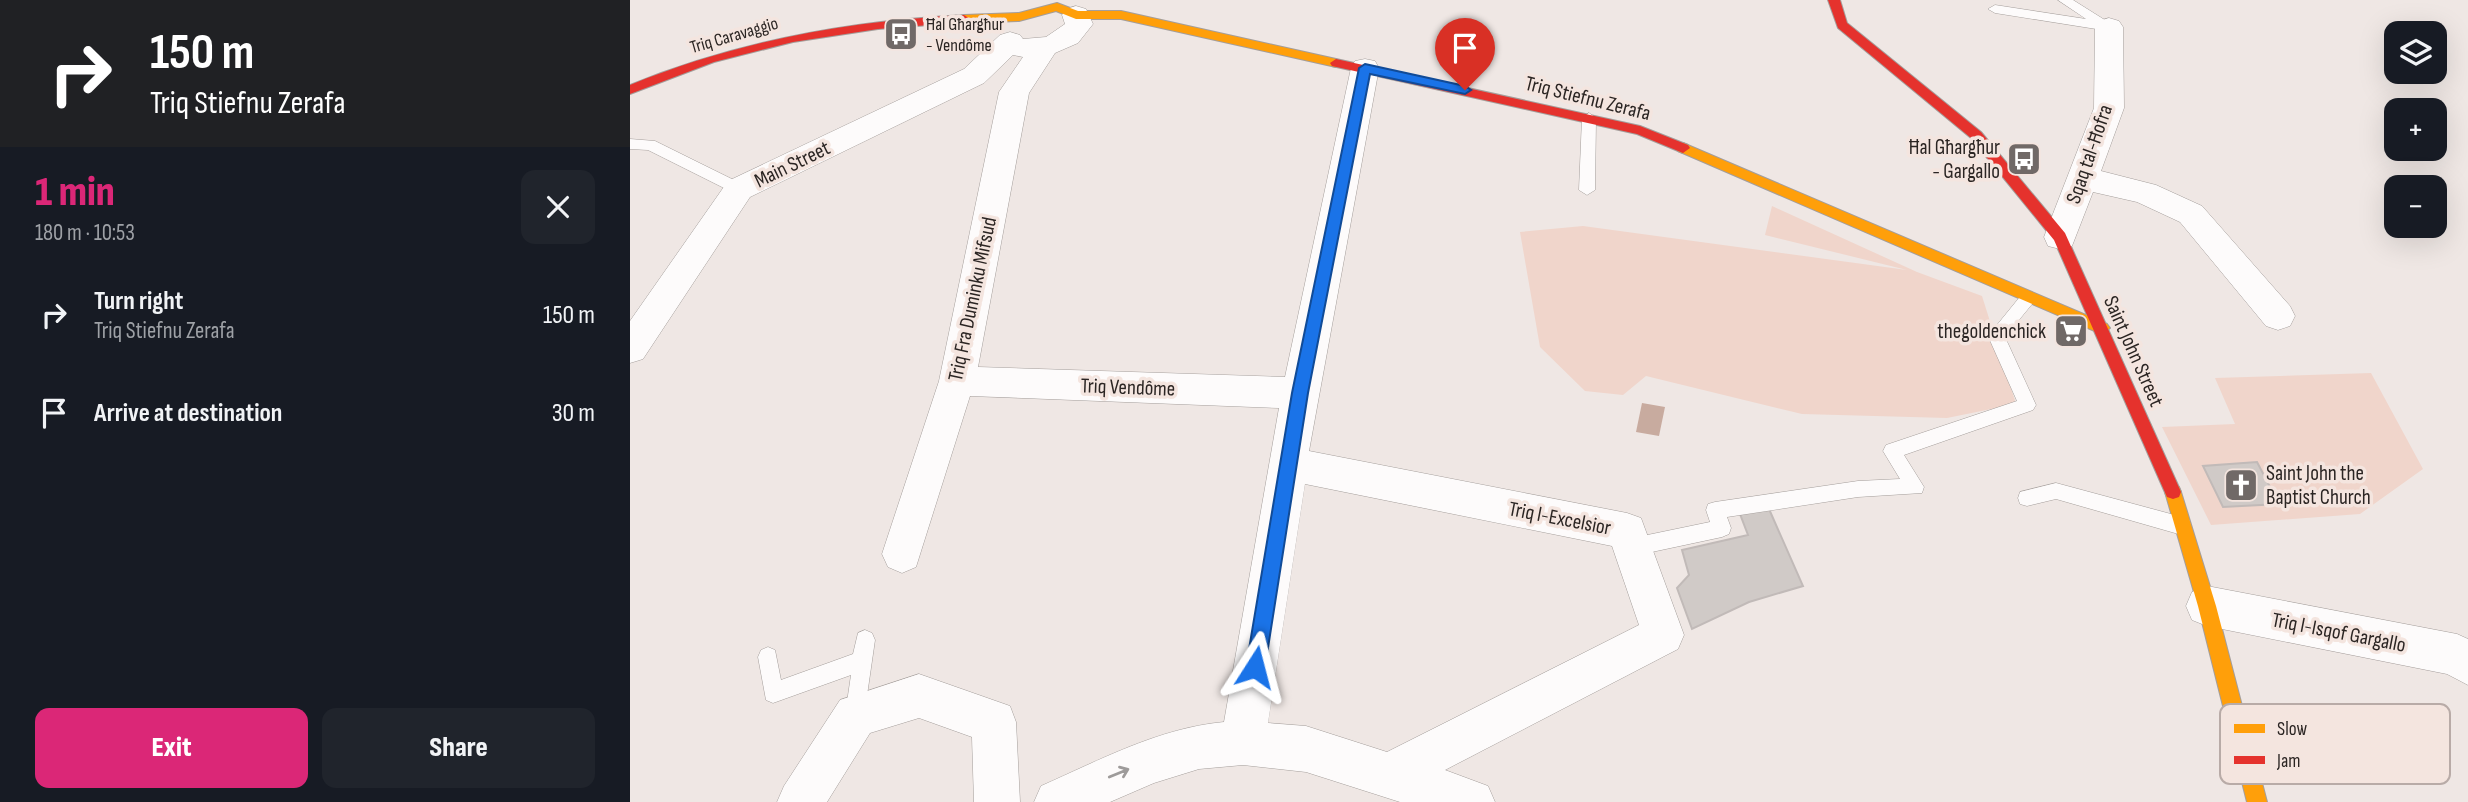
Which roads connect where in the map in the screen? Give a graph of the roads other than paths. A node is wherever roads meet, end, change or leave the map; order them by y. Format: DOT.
graph roads {
  1 [pos="1834,0"];
  2 [pos="2064,0"];
  3 [pos="1047,4"];
  4 [pos="1995,9"];
  5 [pos="1076,15"];
  6 [pos="2109,27"];
  7 [pos="1015,29"];
  8 [pos="1044,48"];
  9 [pos="1365,68"];
  10 [pos="630,90"];
  11 [pos="1589,118"];
  12 [pos="630,144"];
  13 [pos="2083,178"];
  14 [pos="739,189"];
  15 [pos="1587,190"];
  16 [pos="2060,237"];
  17 [pos="2029,298"];
  18 [pos="2278,316"];
  19 [pos="2102,328"];
  20 [pos="630,349"];
  21 [pos="957,381"];
  22 [pos="1300,393"];
  23 [pos="1289,464"];
  24 [pos="2027,498"];
  25 [pos="2184,527"];
  26 [pos="1633,547"];
  27 [pos="902,554"];
  28 [pos="2207,606"];
  29 [pos="768,657"];
  30 [pos="2468,664"];
  31 [pos="2232,704"];
  32 [pos="856,716"];
  33 [pos="1243,743"];
  34 [pos="1388,775"];
  35 [pos="2252,784"];
  36 [pos="1457,800"];
  37 [pos="800,802"];
  38 [pos="997,802"];
  39 [pos="1058,802"];
  40 [pos="2257,802"];
  1 -- 16 [label="street, Saint John Street"];
  2 -- 6 [label="lane"];
  3 -- 5 [label="street, Triq Stiefnu Zerafa"];
  3 -- 7 [label="street, Triq Caravaggio"];
  4 -- 6 [label="lane"];
  5 -- 8 [label="street"];
  5 -- 9 [label="street, Triq Stiefnu Zerafa"];
  6 -- 13 [label="street, Sqaq tal-Ħofra"];
  7 -- 8 [label="street"];
  7 -- 10 [label="street, Triq Caravaggio"];
  7 -- 14 [label="street, Main Street"];
  8 -- 21 [label="street, Triq Fra Duminku Mifsud"];
  9 -- 11 [label="street, Triq Stiefnu Zerafa"];
  9 -- 22 [label="street"];
  11 -- 15 [label="lane"];
  11 -- 17 [label="street, Triq Stiefnu Zerafa"];
  12 -- 14 [label="lane"];
  13 -- 16 [label="street, Sqaq tal-Ħofra"];
  13 -- 18 [label="street"];
  14 -- 20 [label="street, Main Street"];
  16 -- 19 [label="street, Saint John Street"];
  17 -- 19 [label="street, Triq Stiefnu Zerafa"];
  17 -- 26 [label="lane"];
  19 -- 25 [label="street, Saint John Street"];
  21 -- 22 [label="street, Triq Vendôme"];
  21 -- 27 [label="street, Triq Fra Duminku Mifsud"];
  22 -- 23 [label="street"];
  23 -- 26 [label="street, Triq l-Excelsior"];
  23 -- 33 [label="street"];
  24 -- 25 [label="lane"];
  25 -- 28 [label="street, Saint John Street"];
  26 -- 34 [label="street, Triq l-Excelsior"];
  28 -- 30 [label="street, Triq l-Isqof Gargallo"];
  28 -- 31 [label="street, Saint John Street"];
  29 -- 32 [label="lane"];
  32 -- 37 [label="street"];
  32 -- 38 [label="street"];
  33 -- 34 [label="street"];
  39 -- 33 [label="street, one-way"];
  34 -- 36 [label="street"];
  35 -- 40 [label="street, Saint John Street"];
}
